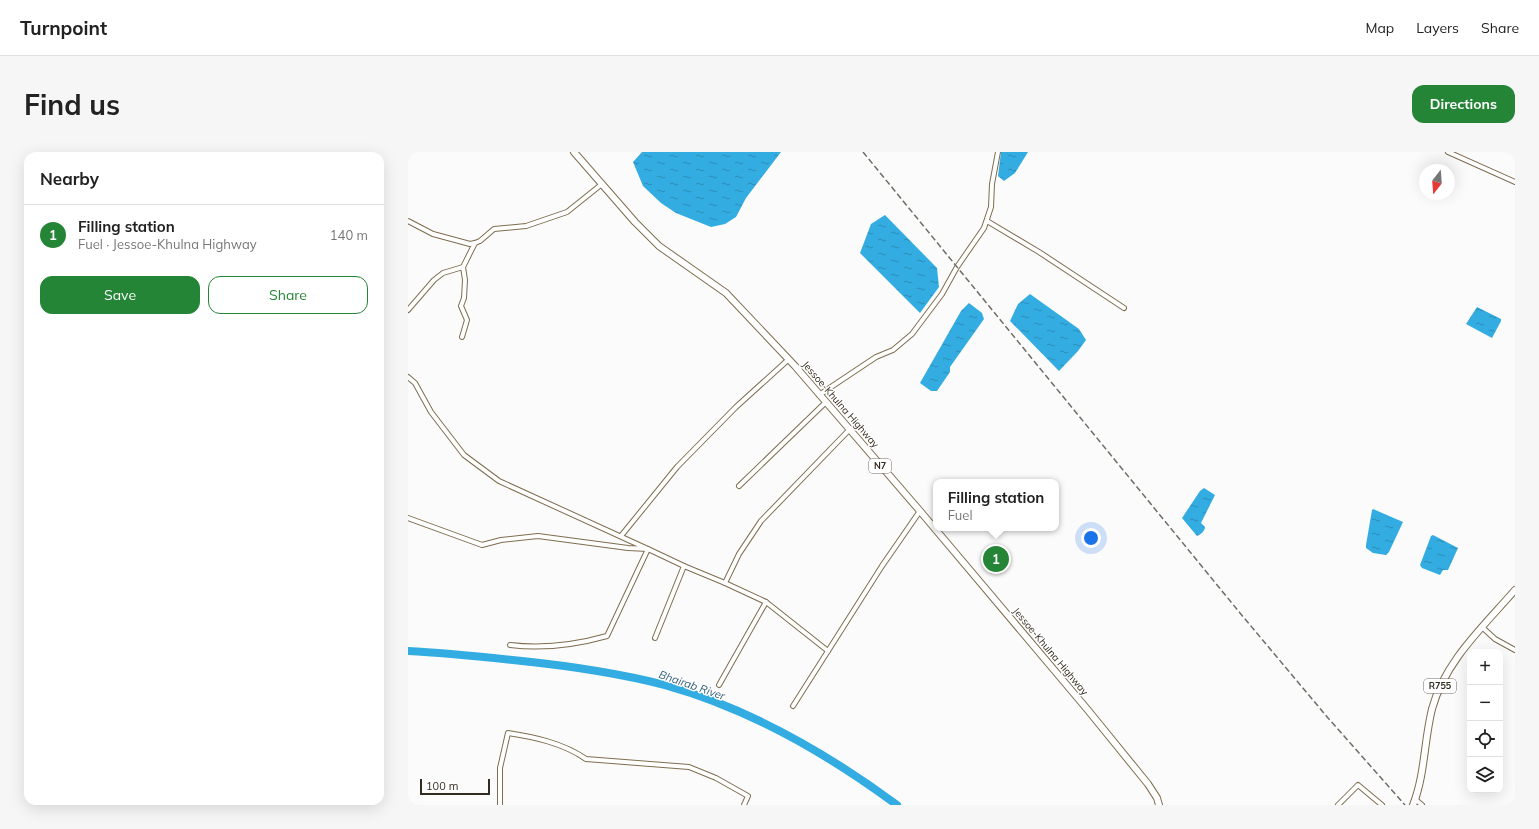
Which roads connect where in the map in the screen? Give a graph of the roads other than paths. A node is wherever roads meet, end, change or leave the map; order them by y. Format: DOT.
graph roads {
  1 [pos="574,152"];
  2 [pos="998,152"];
  3 [pos="1448,152"];
  4 [pos="1515,182"];
  5 [pos="602,184"];
  6 [pos="987,221"];
  7 [pos="408,222"];
  8 [pos="475,243"];
  9 [pos="463,267"];
  10 [pos="1124,308"];
  11 [pos="408,310"];
  12 [pos="462,337"];
  13 [pos="789,359"];
  14 [pos="408,377"];
  15 [pos="820,394"];
  16 [pos="826,402"];
  17 [pos="850,429"];
  18 [pos="739,486"];
  19 [pos="920,510"];
  20 [pos="408,518"];
  21 [pos="933,525"];
  22 [pos="938,531"];
  23 [pos="621,536"];
  24 [pos="648,549"];
  25 [pos="684,566"];
  26 [pos="725,583"];
  27 [pos="1515,590"];
  28 [pos="766,602"];
  29 [pos="1482,628"];
  30 [pos="656,638"];
  31 [pos="510,645"];
  32 [pos="828,650"];
  33 [pos="1515,650"];
  34 [pos="719,685"];
  35 [pos="793,706"];
  36 [pos="1157,798"];
  37 [pos="1414,802"];
  38 [pos="500,805"];
  39 [pos="744,805"];
  40 [pos="1159,805"];
  41 [pos="1163,805"];
  42 [pos="1338,805"];
  43 [pos="1382,805"];
  44 [pos="1422,805"];
  1 -- 5 [label="main road, Jessoe-Khulna Highway / N7"];
  2 -- 6 [label="street"];
  3 -- 4 [label="street"];
  5 -- 8 [label="street"];
  5 -- 13 [label="main road, Jessoe-Khulna Highway / N7"];
  6 -- 10 [label="street"];
  6 -- 15 [label="street"];
  7 -- 8 [label="street"];
  8 -- 9 [label="street"];
  9 -- 11 [label="street"];
  9 -- 12 [label="street"];
  13 -- 15 [label="main road, Jessoe-Khulna Highway / N7"];
  13 -- 23 [label="street"];
  14 -- 23 [label="street"];
  15 -- 16 [label="main road, Jessoe-Khulna Highway / N7"];
  16 -- 17 [label="main road, Jessoe-Khulna Highway / N7"];
  16 -- 18 [label="street"];
  17 -- 19 [label="main road, Jessoe-Khulna Highway / N7"];
  17 -- 26 [label="street"];
  19 -- 21 [label="main road, Jessoe-Khulna Highway / N7"];
  19 -- 32 [label="street"];
  20 -- 24 [label="street"];
  22 -- 36 [label="main road, Jessoe-Khulna Highway / N7"];
  23 -- 24 [label="street"];
  24 -- 25 [label="street"];
  24 -- 31 [label="street"];
  25 -- 26 [label="street"];
  25 -- 30 [label="street"];
  26 -- 28 [label="street"];
  27 -- 29 [label="main road, R755"];
  28 -- 32 [label="street"];
  28 -- 34 [label="street"];
  29 -- 33 [label="street"];
  29 -- 37 [label="main road, R755"];
  32 -- 35 [label="street"];
  36 -- 40 [label="main road, Jessoe-Khulna Highway / N7"];
  36 -- 41 [label="street"];
  37 -- 44 [label="street"];
  38 -- 39 [label="street"];
  42 -- 43 [label="street"];
}
